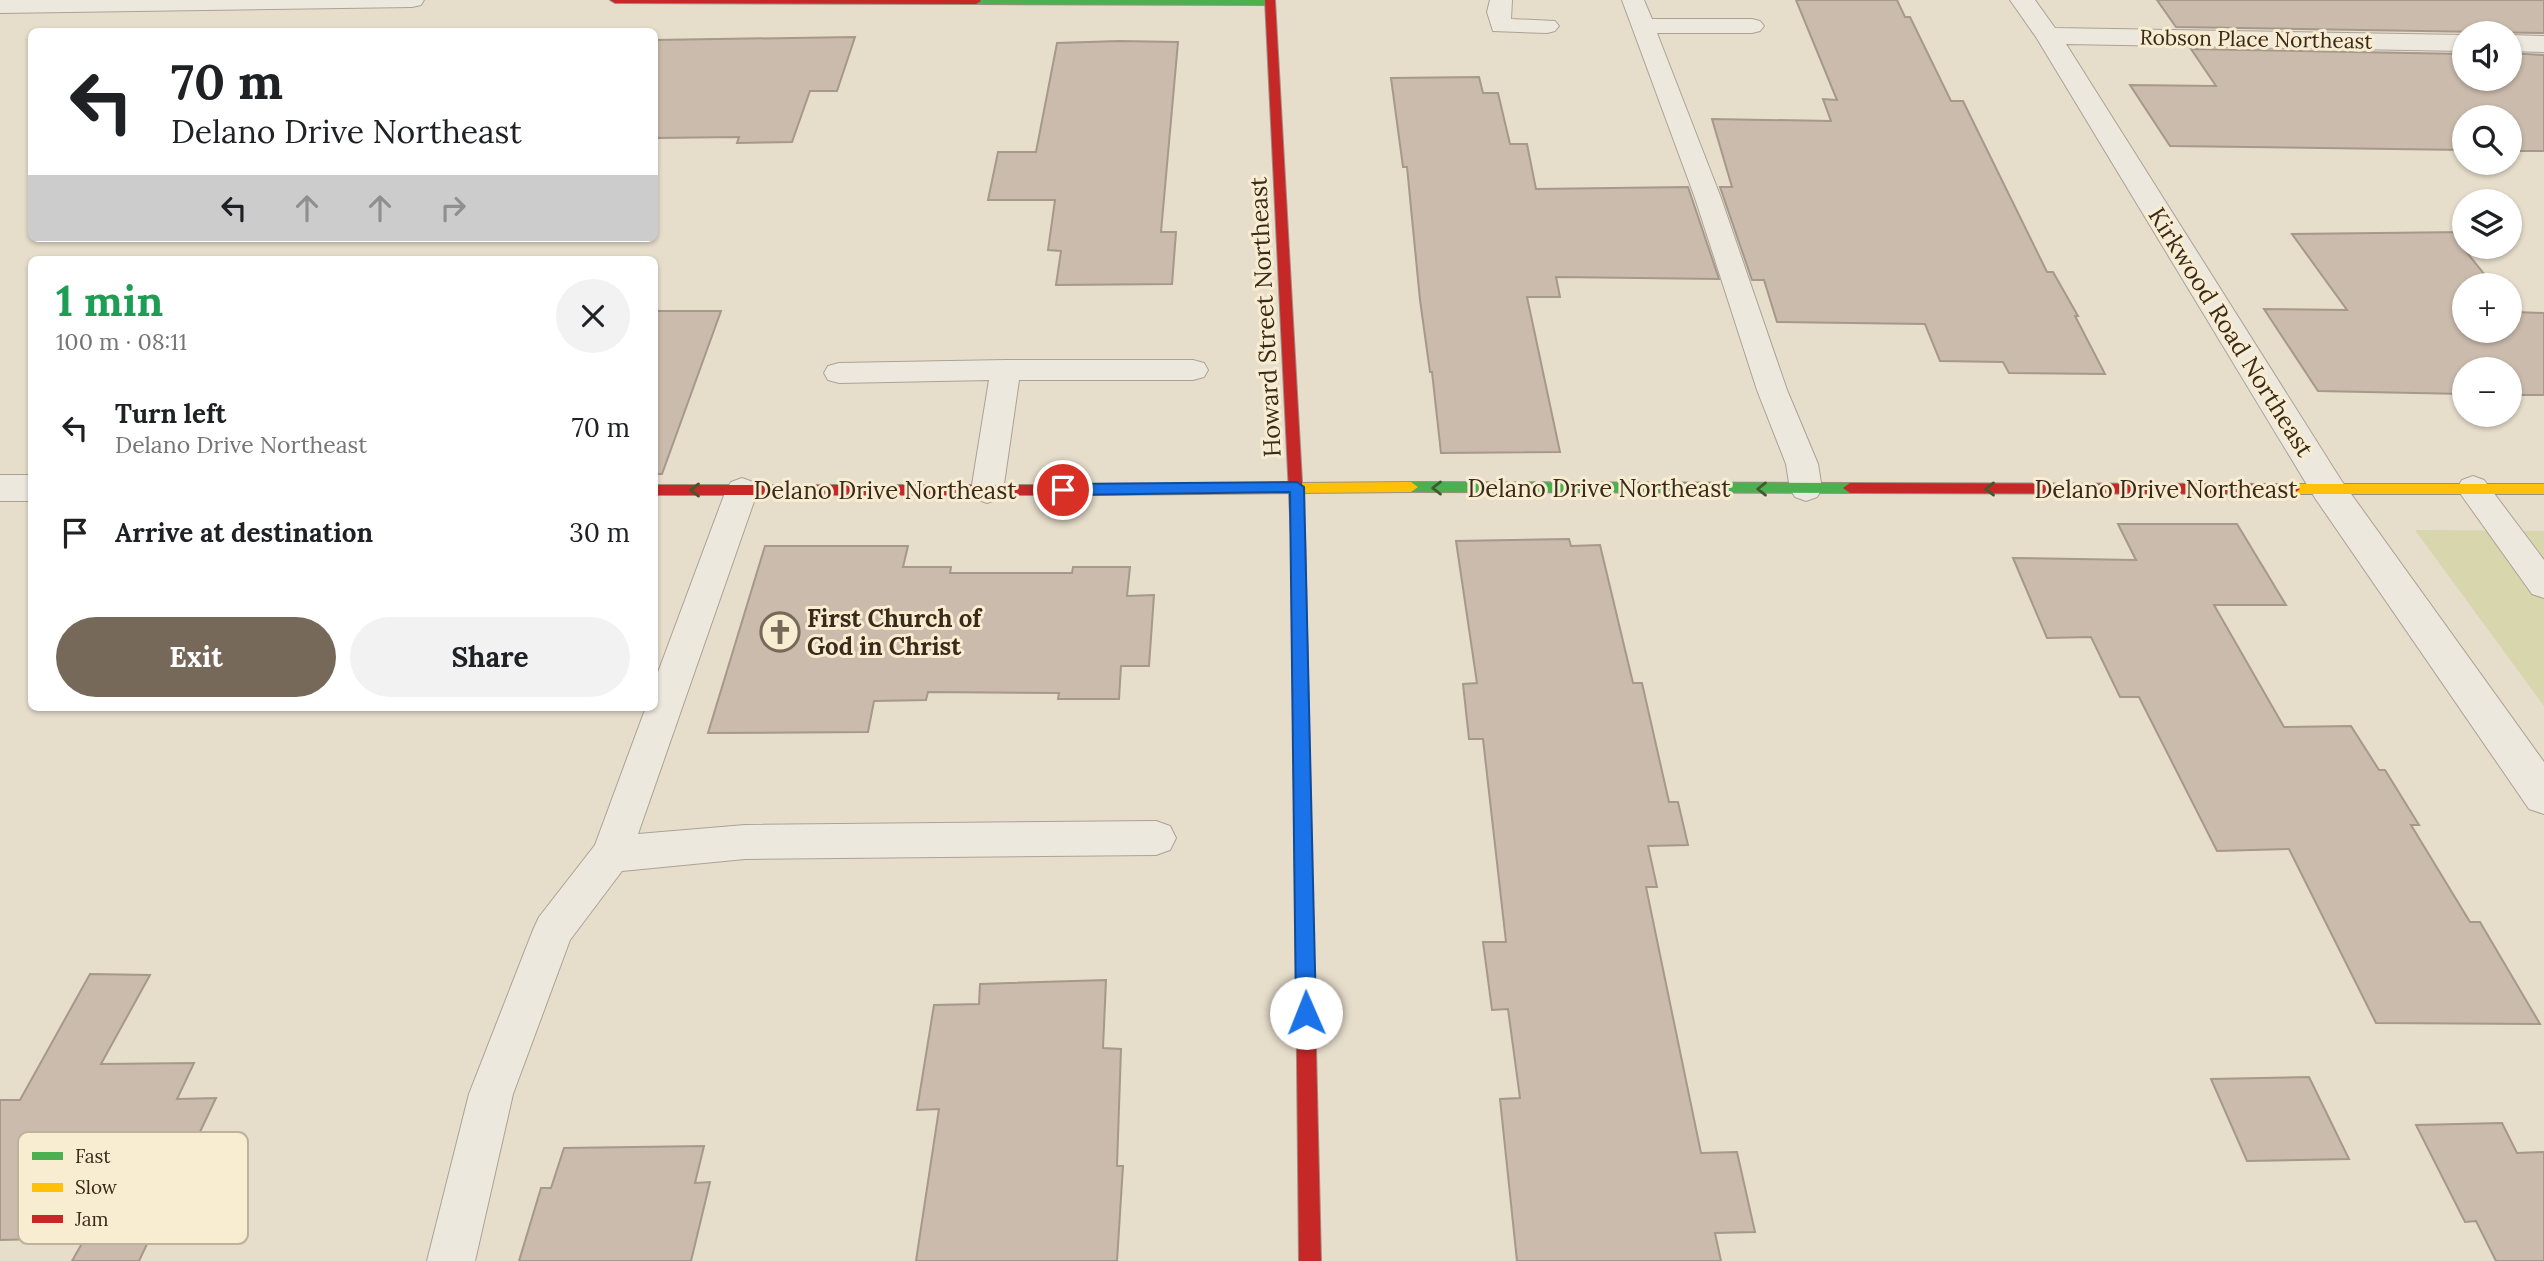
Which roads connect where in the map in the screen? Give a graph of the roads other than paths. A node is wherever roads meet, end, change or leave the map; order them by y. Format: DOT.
graph roads {
  1 [pos="412,0"];
  2 [pos="615,0"];
  3 [pos="1501,0"];
  4 [pos="2022,0"];
  5 [pos="1270,1"];
  6 [pos="0,6"];
  7 [pos="1637,13"];
  8 [pos="1547,26"];
  9 [pos="1752,26"];
  10 [pos="2048,36"];
  11 [pos="2452,43"];
  12 [pos="2522,43"];
  13 [pos="2544,44"];
  14 [pos="1006,370"];
  15 [pos="1193,370"];
  16 [pos="839,373"];
  17 [pos="1297,487"];
  18 [pos="0,488"];
  19 [pos="28,488"];
  20 [pos="2473,488"];
  21 [pos="1806,489"];
  22 [pos="2328,489"];
  23 [pos="2544,489"];
  24 [pos="658,490"];
  25 [pos="742,490"];
  26 [pos="987,491"];
  27 [pos="2544,585"];
  28 [pos="2544,796"];
  29 [pos="1156,838"];
  30 [pos="611,854"];
  31 [pos="451,1261"];
  32 [pos="1310,1261"];
  1 -- 6 [label="street"];
  2 -- 5 [label="street"];
  3 -- 8 [label="lane"];
  4 -- 10 [label="street, Kirkwood Road Northeast"];
  5 -- 17 [label="street, Howard Street Northeast"];
  7 -- 9 [label="lane"];
  7 -- 21 [label="lane"];
  10 -- 11 [label="street, Robson Place Northeast"];
  10 -- 22 [label="street, Kirkwood Road Northeast"];
  12 -- 13 [label="street"];
  14 -- 15 [label="lane"];
  14 -- 16 [label="lane"];
  14 -- 26 [label="lane"];
  21 -- 17 [label="street, Delano Drive Northeast, one-way"];
  17 -- 26 [label="street, Delano Drive Northeast"];
  17 -- 32 [label="street, Howard Street Northeast"];
  18 -- 19 [label="street"];
  20 -- 22 [label="street, Delano Drive Northeast"];
  20 -- 23 [label="street, Delano Drive Northeast"];
  20 -- 27 [label="lane"];
  22 -- 21 [label="street, Delano Drive Northeast, one-way"];
  22 -- 28 [label="street, Kirkwood Road Northeast"];
  25 -- 24 [label="street, Delano Drive Northeast, one-way"];
  25 -- 26 [label="street, Delano Drive Northeast"];
  25 -- 30 [label="lane"];
  29 -- 30 [label="lane"];
  30 -- 31 [label="lane"];
}
